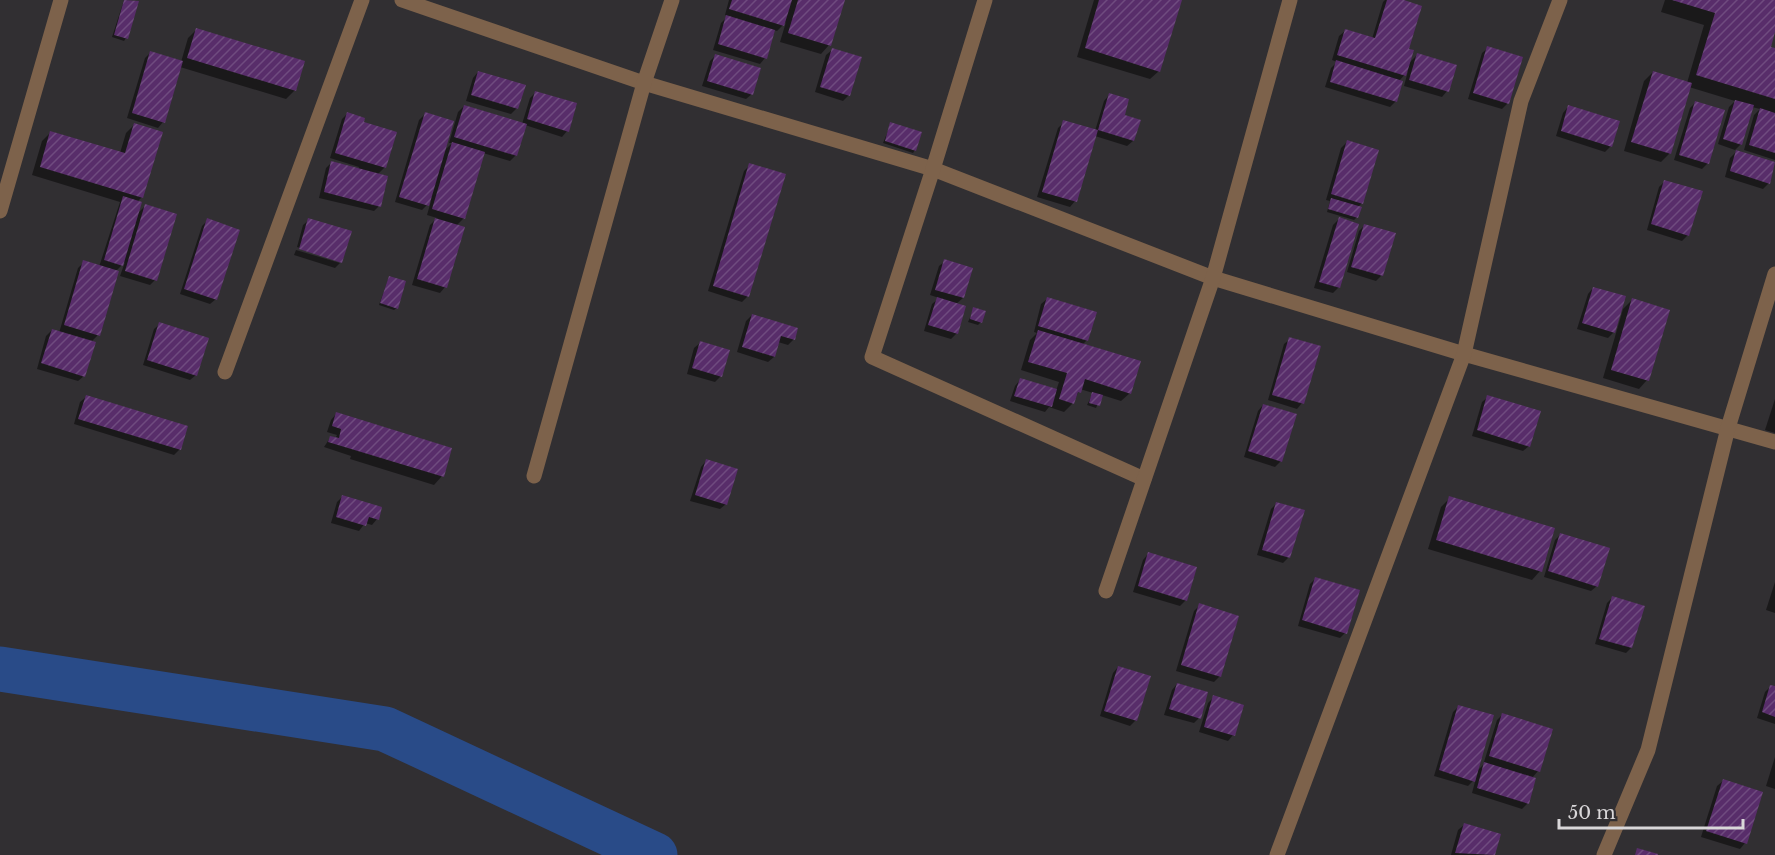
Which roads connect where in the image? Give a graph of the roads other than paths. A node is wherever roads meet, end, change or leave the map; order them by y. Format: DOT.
graph roads {
  1 [pos="61,0"];
  2 [pos="362,0"];
  3 [pos="402,0"];
  4 [pos="672,0"];
  5 [pos="985,0"];
  6 [pos="1290,0"];
  7 [pos="1560,0"];
  8 [pos="644,83"];
  9 [pos="933,169"];
  10 [pos="0,211"];
  11 [pos="1775,274"];
  12 [pos="1213,278"];
  13 [pos="1464,354"];
  14 [pos="225,372"];
  15 [pos="1728,428"];
  16 [pos="1775,442"];
  17 [pos="534,476"];
  18 [pos="1144,479"];
  19 [pos="1106,591"];
  20 [pos="1277,855"];
  21 [pos="1604,855"];
  1 -- 10 [label="street"];
  2 -- 14 [label="street"];
  3 -- 8 [label="street"];
  4 -- 8 [label="street"];
  5 -- 9 [label="street"];
  6 -- 12 [label="street"];
  7 -- 13 [label="street"];
  8 -- 9 [label="street"];
  8 -- 17 [label="street"];
  9 -- 12 [label="street"];
  9 -- 18 [label="street"];
  11 -- 15 [label="street"];
  12 -- 13 [label="street"];
  12 -- 18 [label="street"];
  13 -- 15 [label="street"];
  13 -- 20 [label="street"];
  15 -- 16 [label="street"];
  15 -- 21 [label="street"];
  18 -- 19 [label="street"];
}
